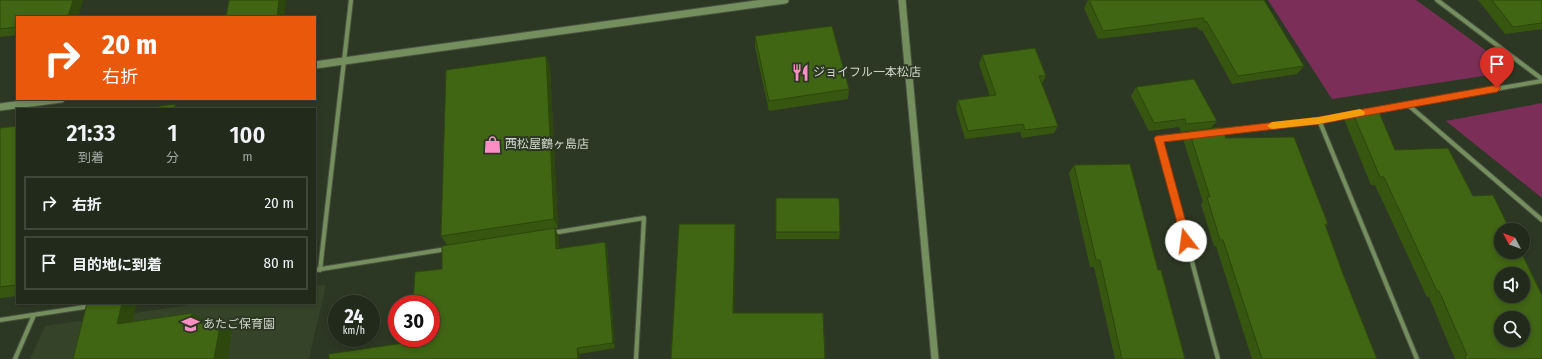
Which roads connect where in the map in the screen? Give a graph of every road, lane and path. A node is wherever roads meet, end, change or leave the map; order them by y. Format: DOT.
graph roads {
  1 [pos="351,0"];
  2 [pos="785,0"];
  3 [pos="902,0"];
  4 [pos="1437,0"];
  5 [pos="343,61"];
  6 [pos="316,65"];
  7 [pos="1542,80"];
  8 [pos="53,100"];
  9 [pos="1407,104"];
  10 [pos="0,107"];
  11 [pos="1370,110"];
  12 [pos="1355,113"];
  13 [pos="1319,120"];
  14 [pos="1212,132"];
  15 [pos="1197,134"];
  16 [pos="1542,220"];
  17 [pos="543,234"];
  18 [pos="450,249"];
  19 [pos="317,270"];
  20 [pos="94,305"];
  21 [pos="34,315"];
  22 [pos="0,320"];
  23 [pos="14,359"];
  24 [pos="636,359"];
  25 [pos="935,359"];
  26 [pos="1218,359"];
  27 [pos="1417,359"];
  1 -- 5 [label="street"];
  2 -- 5 [label="street"];
  3 -- 25 [label="street"];
  4 -- 7 [label="street"];
  5 -- 6 [label="street"];
  5 -- 19 [label="street"];
  7 -- 9 [label="street"];
  8 -- 10 [label="street"];
  9 -- 11 [label="street"];
  9 -- 16 [label="street"];
  12 -- 13 [label="street"];
  13 -- 14 [label="street"];
  13 -- 27 [label="street"];
  15 -- 26 [label="street"];
  17 -- 24 [label="street"];
  18 -- 19 [label="street"];
  20 -- 21 [label="street"];
  21 -- 22 [label="street"];
  21 -- 23 [label="street"];
}
